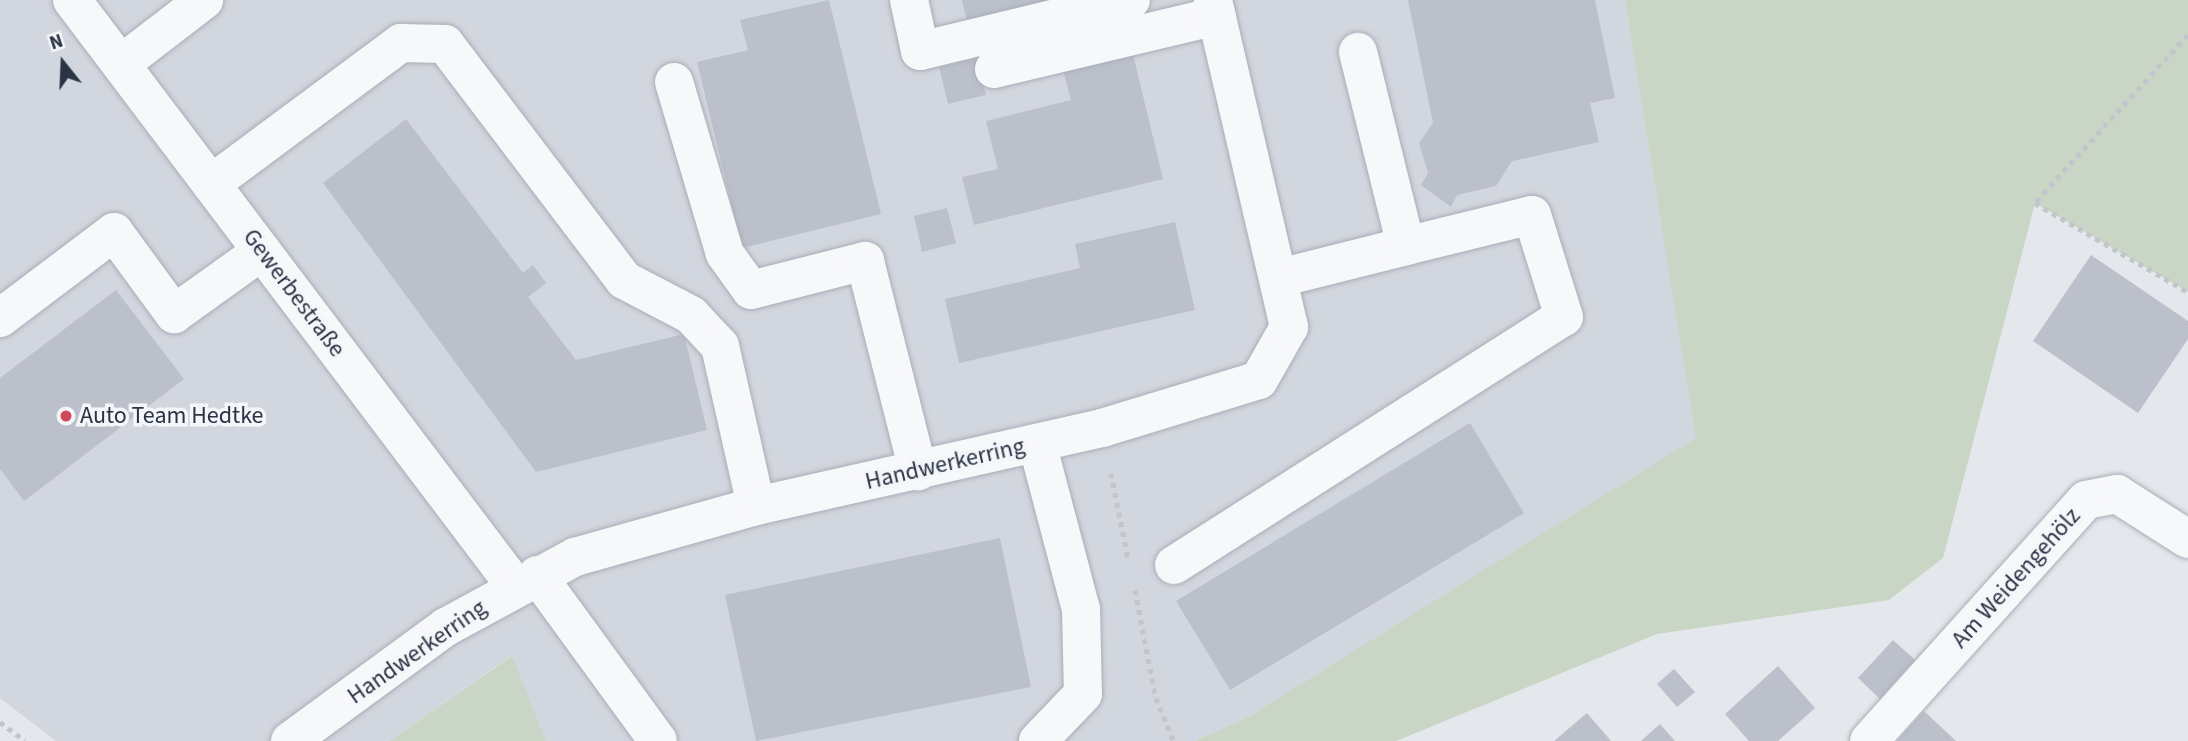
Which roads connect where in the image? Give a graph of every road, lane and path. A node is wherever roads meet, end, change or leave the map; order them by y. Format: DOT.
graph roads {
  1 [pos="72,0"];
  2 [pos="204,0"];
  3 [pos="909,0"];
  4 [pos="1131,0"];
  5 [pos="1215,8"];
  6 [pos="2188,35"];
  7 [pos="1357,52"];
  8 [pos="121,64"];
  9 [pos="994,69"];
  10 [pos="674,82"];
  11 [pos="211,184"];
  12 [pos="1406,246"];
  13 [pos="262,251"];
  14 [pos="1279,278"];
  15 [pos="2188,292"];
  16 [pos="0,318"];
  17 [pos="1037,443"];
  18 [pos="918,471"];
  19 [pos="756,506"];
  20 [pos="2188,539"];
  21 [pos="1174,565"];
  22 [pos="526,581"];
  23 [pos="0,722"];
  24 [pos="25,741"];
  25 [pos="290,741"];
  26 [pos="658,741"];
  27 [pos="1038,741"];
  28 [pos="1869,741"];
  1 -- 8 [label="street, Gewerbestraße"];
  2 -- 8 [label="street"];
  3 -- 4 [label="street"];
  5 -- 9 [label="street"];
  5 -- 14 [label="street, Handwerkerring"];
  6 -- 15 [label="path"];
  7 -- 12 [label="street"];
  8 -- 11 [label="street, Gewerbestraße"];
  10 -- 18 [label="street"];
  11 -- 13 [label="street, Gewerbestraße"];
  11 -- 19 [label="street"];
  12 -- 14 [label="street"];
  12 -- 21 [label="street"];
  13 -- 16 [label="street"];
  13 -- 22 [label="street, Gewerbestraße"];
  14 -- 17 [label="street, Handwerkerring"];
  17 -- 18 [label="street, Handwerkerring"];
  17 -- 27 [label="street"];
  18 -- 19 [label="street, Handwerkerring"];
  19 -- 22 [label="street, Handwerkerring"];
  20 -- 28 [label="street, Am Weidengehölz"];
  22 -- 25 [label="street, Handwerkerring"];
  22 -- 26 [label="street, Gewerbestraße"];
  23 -- 24 [label="path"];
}
